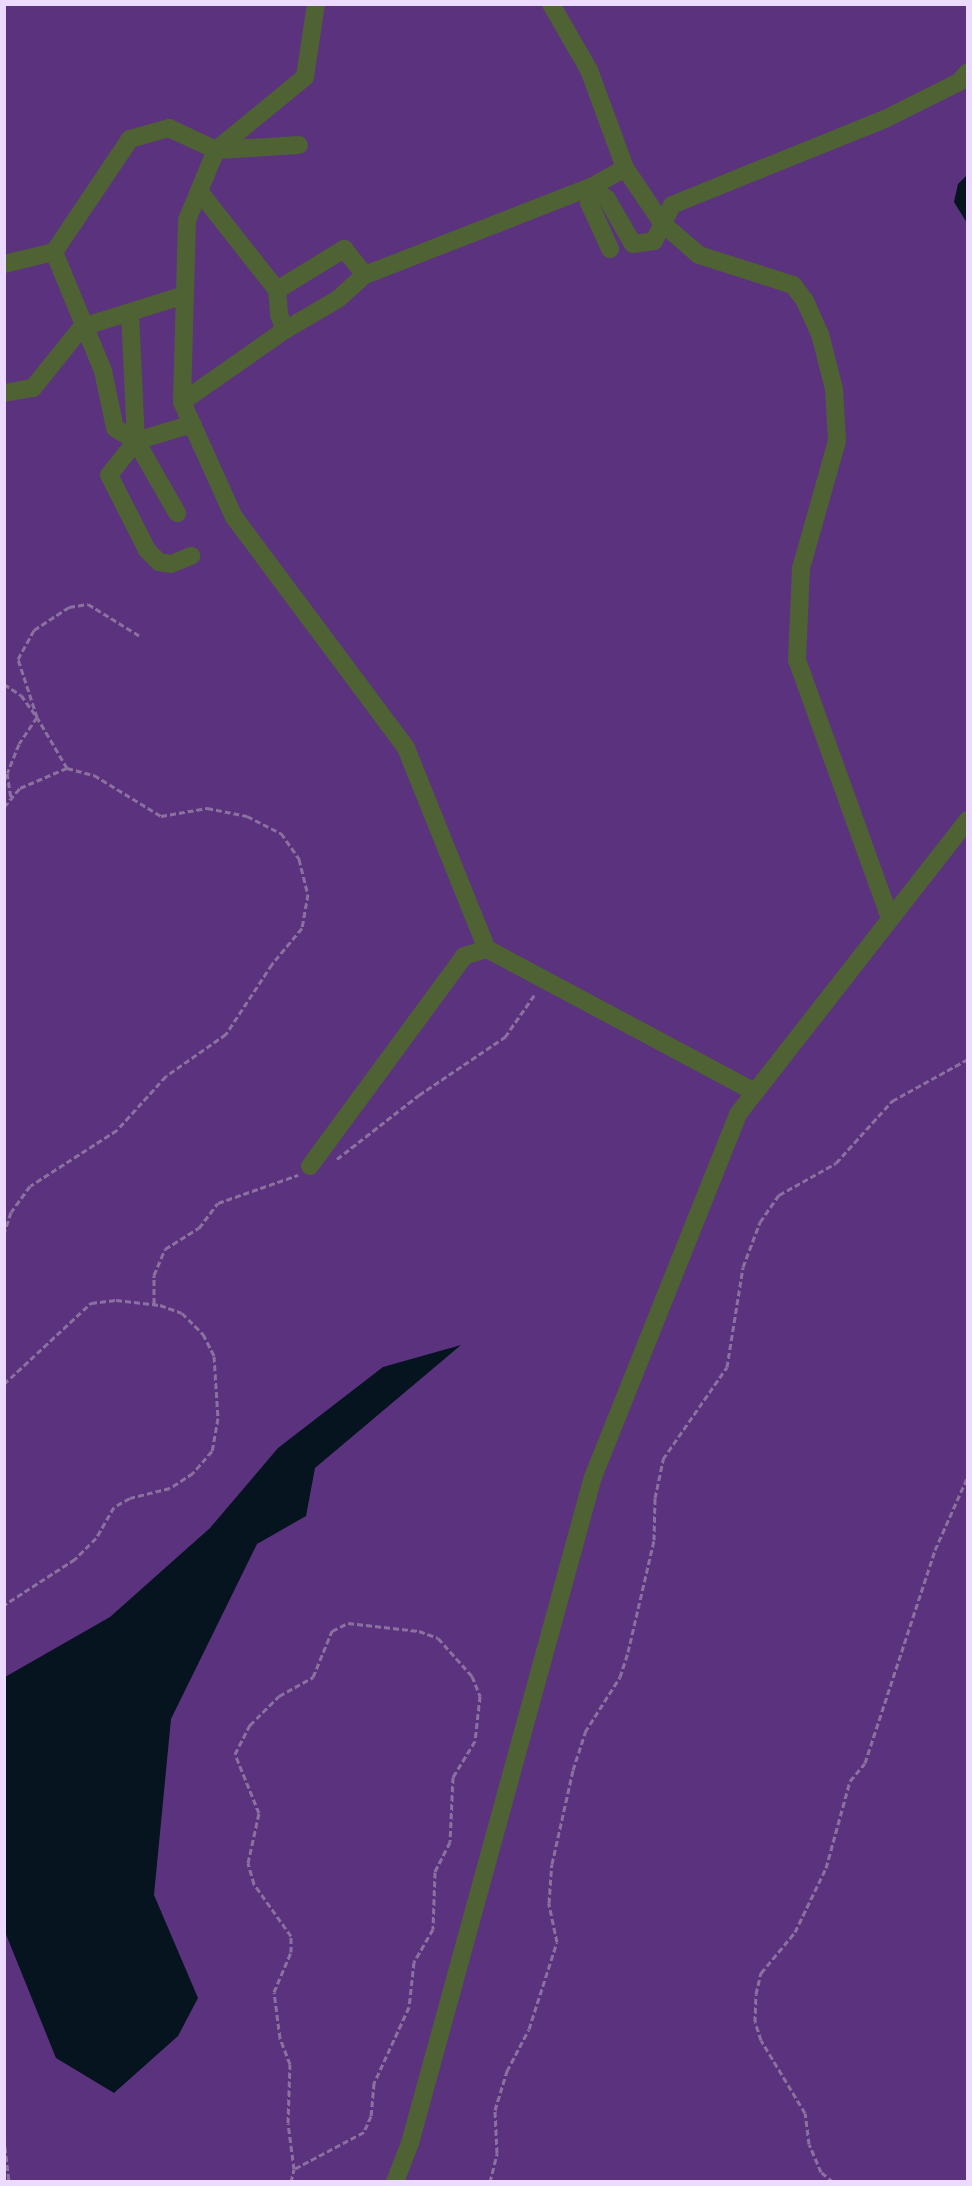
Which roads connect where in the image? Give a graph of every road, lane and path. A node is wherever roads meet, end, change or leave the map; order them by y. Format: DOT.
graph roads {
  1 [pos="316,4"];
  2 [pos="551,4"];
  3 [pos="968,72"];
  4 [pos="299,145"];
  5 [pos="216,150"];
  6 [pos="626,168"];
  7 [pos="591,187"];
  8 [pos="199,191"];
  9 [pos="662,223"];
  10 [pos="610,249"];
  11 [pos="54,252"];
  12 [pos="4,264"];
  13 [pos="365,275"];
  14 [pos="278,290"];
  15 [pos="185,295"];
  16 [pos="130,314"];
  17 [pos="82,327"];
  18 [pos="285,330"];
  19 [pos="131,363"];
  20 [pos="103,370"];
  21 [pos="4,393"];
  22 [pos="182,402"];
  23 [pos="192,424"];
  24 [pos="136,441"];
  25 [pos="177,513"];
  26 [pos="191,556"];
  27 [pos="140,636"];
  28 [pos="4,684"];
  29 [pos="37,717"];
  30 [pos="67,768"];
  31 [pos="10,797"];
  32 [pos="4,807"];
  33 [pos="968,820"];
  34 [pos="890,919"];
  35 [pos="487,949"];
  36 [pos="544,980"];
  37 [pos="968,1059"];
  38 [pos="755,1092"];
  39 [pos="310,1166"];
  40 [pos="4,1233"];
  41 [pos="154,1304"];
  42 [pos="4,1384"];
  43 [pos="968,1476"];
  44 [pos="4,1605"];
  45 [pos="4,2138"];
  46 [pos="7,2165"];
  47 [pos="294,2169"];
  48 [pos="9,2181"];
  49 [pos="291,2181"];
  50 [pos="395,2181"];
  51 [pos="490,2181"];
  52 [pos="834,2181"];
  1 -- 5 [label="street"];
  2 -- 6 [label="street"];
  3 -- 9 [label="street"];
  4 -- 5 [label="street"];
  5 -- 8 [label="street"];
  5 -- 11 [label="street"];
  6 -- 7 [label="street"];
  6 -- 9 [label="street"];
  7 -- 9 [label="street"];
  7 -- 10 [label="street"];
  7 -- 13 [label="street"];
  8 -- 14 [label="street"];
  8 -- 15 [label="street"];
  9 -- 34 [label="street"];
  11 -- 12 [label="street"];
  11 -- 17 [label="street"];
  13 -- 14 [label="street"];
  13 -- 18 [label="street"];
  14 -- 18 [label="street"];
  15 -- 16 [label="street"];
  15 -- 22 [label="street"];
  16 -- 17 [label="street"];
  16 -- 19 [label="street"];
  17 -- 20 [label="street"];
  17 -- 21 [label="street"];
  18 -- 22 [label="street"];
  19 -- 20 [label="street"];
  19 -- 24 [label="street"];
  20 -- 24 [label="street"];
  22 -- 23 [label="street"];
  23 -- 24 [label="street"];
  23 -- 35 [label="street"];
  24 -- 25 [label="street"];
  24 -- 26 [label="street"];
  27 -- 29 [label="path"];
  28 -- 29 [label="path"];
  29 -- 30 [label="path"];
  29 -- 31 [label="path"];
  30 -- 31 [label="path"];
  30 -- 40 [label="path"];
  31 -- 32 [label="path"];
  33 -- 34 [label="street"];
  34 -- 38 [label="street"];
  35 -- 36 [label="street"];
  35 -- 39 [label="street"];
  36 -- 38 [label="street"];
  36 -- 39 [label="path"];
  37 -- 51 [label="path"];
  38 -- 50 [label="street"];
  39 -- 41 [label="path"];
  41 -- 42 [label="path"];
  41 -- 44 [label="path"];
  43 -- 52 [label="path"];
  45 -- 46 [label="path"];
  46 -- 48 [label="path"];
  47 -- 47 [label="path"];
  47 -- 49 [label="path"];
}
